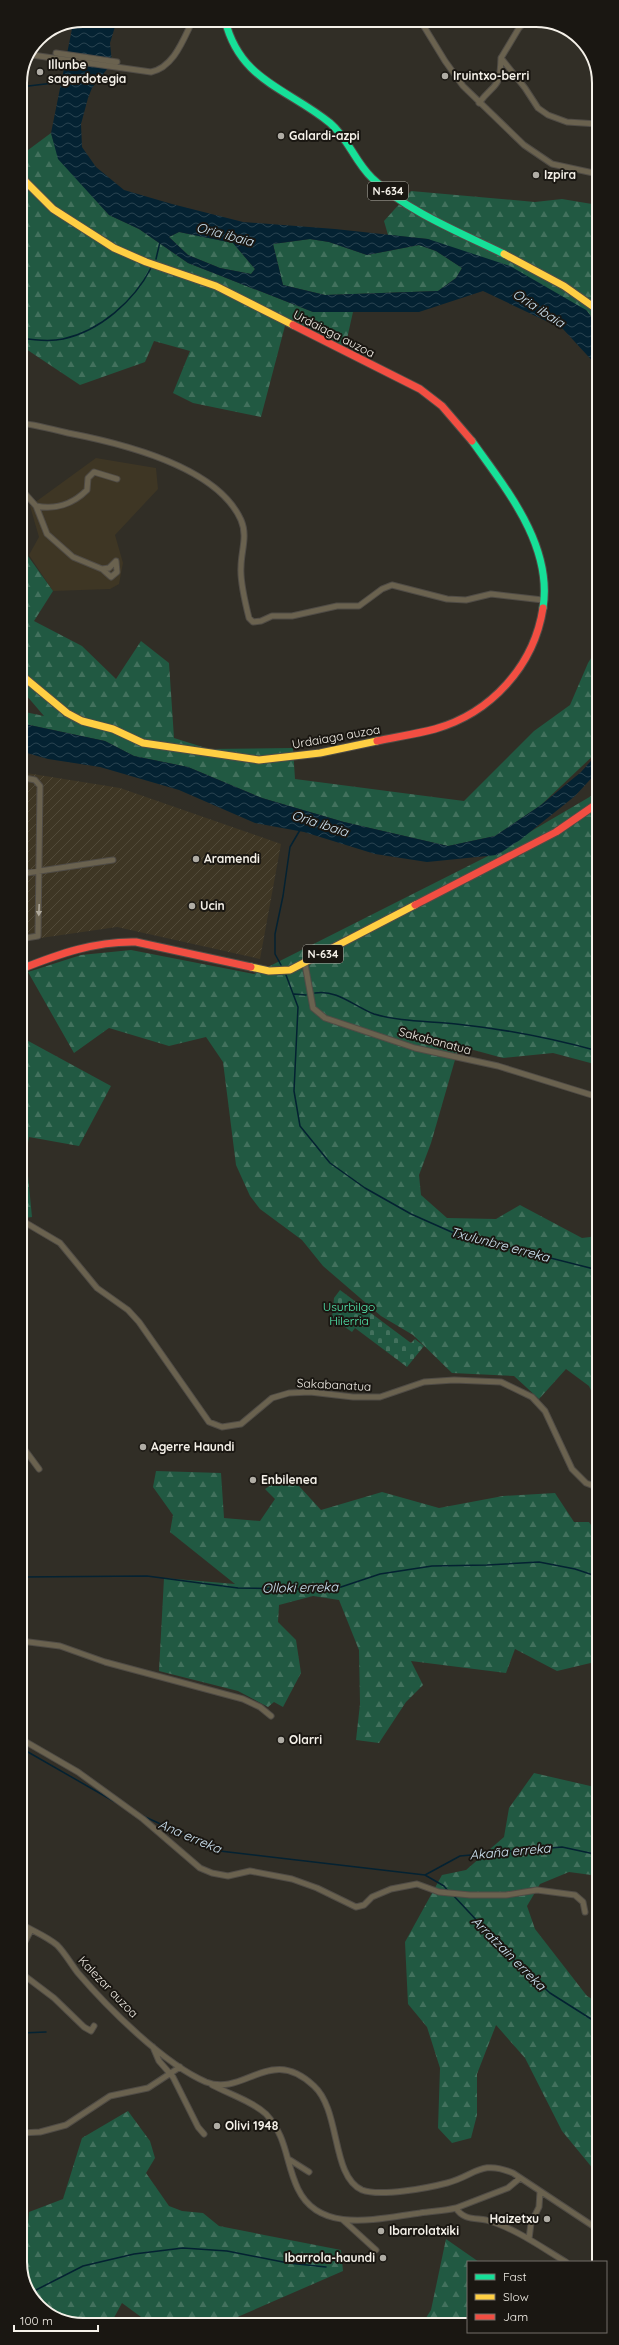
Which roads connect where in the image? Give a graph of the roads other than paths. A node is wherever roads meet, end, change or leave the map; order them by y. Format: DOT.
graph roads {
  1 [pos="189,27"];
  2 [pos="227,27"];
  3 [pos="424,27"];
  4 [pos="519,28"];
  5 [pos="35,55"];
  6 [pos="55,55"];
  7 [pos="500,58"];
  8 [pos="117,62"];
  9 [pos="479,103"];
  10 [pos="592,124"];
  11 [pos="592,173"];
  12 [pos="27,184"];
  13 [pos="592,306"];
  14 [pos="27,424"];
  15 [pos="117,479"];
  16 [pos="27,496"];
  17 [pos="36,506"];
  18 [pos="102,569"];
  19 [pos="543,600"];
  20 [pos="27,680"];
  21 [pos="27,780"];
  22 [pos="592,807"];
  23 [pos="113,860"];
  24 [pos="40,871"];
  25 [pos="27,873"];
  26 [pos="27,938"];
  27 [pos="305,964"];
  28 [pos="27,966"];
  29 [pos="592,1095"];
  30 [pos="27,1224"];
  31 [pos="27,1453"];
  32 [pos="39,1469"];
  33 [pos="592,1486"];
  34 [pos="27,1642"];
  35 [pos="271,1716"];
  36 [pos="27,1742"];
  37 [pos="585,1912"];
  38 [pos="27,1928"];
  39 [pos="31,1930"];
  40 [pos="27,1938"];
  41 [pos="27,1978"];
  42 [pos="94,2026"];
  43 [pos="153,2046"];
  44 [pos="180,2067"];
  45 [pos="170,2074"];
  46 [pos="206,2082"];
  47 [pos="27,2132"];
  48 [pos="204,2134"];
  49 [pos="290,2160"];
  50 [pos="309,2172"];
  51 [pos="520,2178"];
  52 [pos="540,2192"];
  53 [pos="456,2208"];
  54 [pos="343,2220"];
  55 [pos="592,2225"];
  56 [pos="529,2239"];
  57 [pos="376,2250"];
  58 [pos="564,2261"];
  1 -- 6 [label="street"];
  2 -- 13 [label="main road, N-634"];
  3 -- 9 [label="street"];
  4 -- 7 [label="street"];
  5 -- 6 [label="street"];
  6 -- 8 [label="street"];
  7 -- 9 [label="street"];
  7 -- 10 [label="street"];
  9 -- 11 [label="street"];
  12 -- 19 [label="main road, Urdaiaga auzoa"];
  14 -- 19 [label="street"];
  15 -- 17 [label="street"];
  16 -- 17 [label="street"];
  17 -- 18 [label="street"];
  19 -- 20 [label="main road, Urdaiaga auzoa"];
  21 -- 24 [label="street"];
  22 -- 27 [label="main road, N-634"];
  23 -- 24 [label="street"];
  24 -- 25 [label="street"];
  24 -- 26 [label="street, one-way"];
  27 -- 28 [label="main road, N-634"];
  27 -- 29 [label="street, Sakabanatua"];
  30 -- 33 [label="street, Sakabanatua"];
  31 -- 32 [label="street"];
  34 -- 35 [label="street"];
  36 -- 37 [label="street"];
  38 -- 39 [label="street, Kalezar auzoa"];
  39 -- 40 [label="street"];
  39 -- 43 [label="street, Kalezar auzoa"];
  41 -- 42 [label="street"];
  43 -- 44 [label="street, Kalezar auzoa"];
  43 -- 45 [label="street"];
  44 -- 45 [label="street"];
  44 -- 46 [label="street, Kalezar auzoa"];
  45 -- 47 [label="street"];
  45 -- 48 [label="street"];
  46 -- 49 [label="street"];
  46 -- 51 [label="street, Kalezar auzoa"];
  49 -- 50 [label="street"];
  49 -- 54 [label="street"];
  51 -- 52 [label="street, Kalezar auzoa"];
  51 -- 53 [label="street"];
  52 -- 55 [label="street, Kalezar auzoa"];
  52 -- 56 [label="street"];
  53 -- 54 [label="street"];
  53 -- 56 [label="street"];
  54 -- 57 [label="street"];
  56 -- 58 [label="street"];
}
